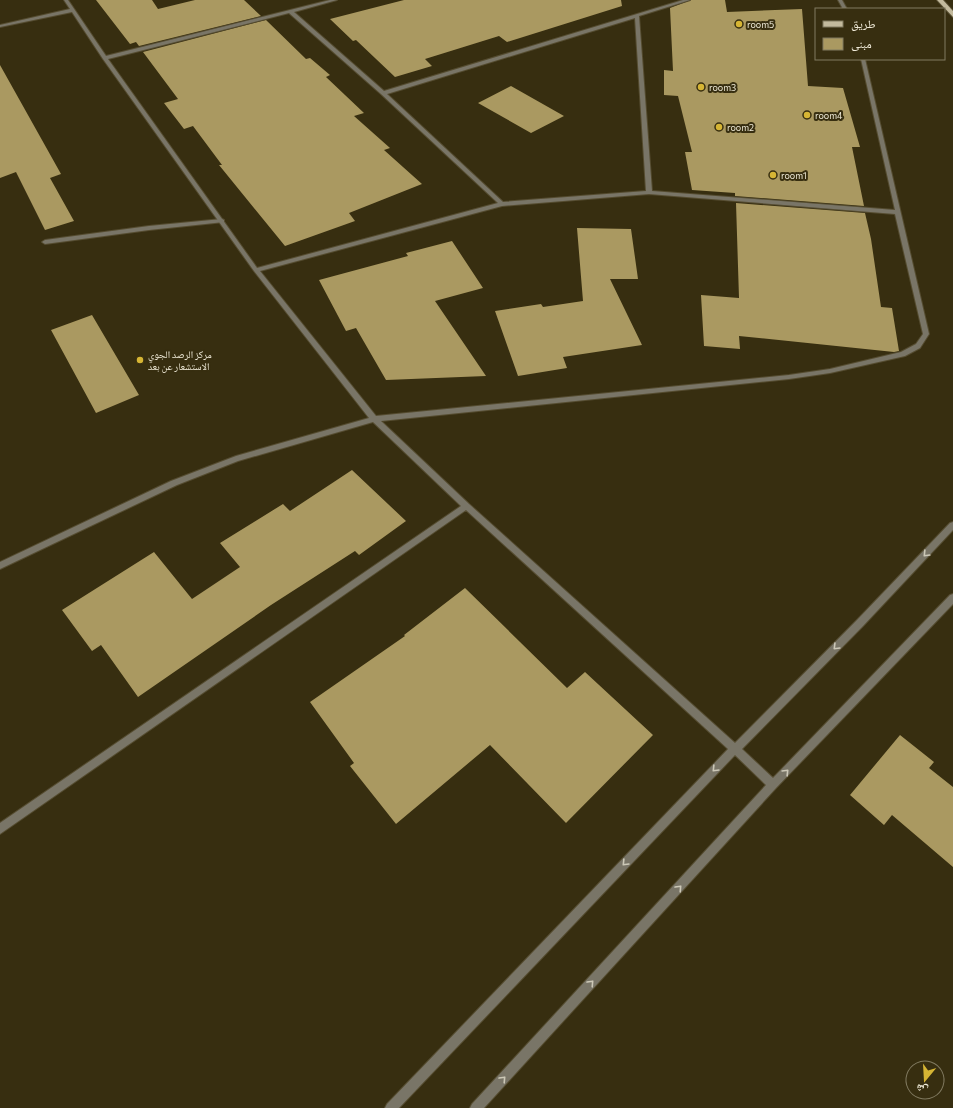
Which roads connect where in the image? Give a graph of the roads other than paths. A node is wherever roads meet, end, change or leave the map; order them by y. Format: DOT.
graph roads {
  1 [pos="66,0"];
  2 [pos="335,0"];
  3 [pos="688,0"];
  4 [pos="940,0"];
  5 [pos="74,10"];
  6 [pos="291,12"];
  7 [pos="953,15"];
  8 [pos="637,16"];
  9 [pos="0,26"];
  10 [pos="105,58"];
  11 [pos="863,60"];
  12 [pos="383,93"];
  13 [pos="649,192"];
  14 [pos="502,204"];
  15 [pos="898,212"];
  16 [pos="222,221"];
  17 [pos="45,242"];
  18 [pos="256,270"];
  19 [pos="374,419"];
  20 [pos="466,506"];
  21 [pos="953,525"];
  22 [pos="0,566"];
  23 [pos="953,598"];
  24 [pos="735,749"];
  25 [pos="773,785"];
  26 [pos="0,829"];
  27 [pos="391,1108"];
  28 [pos="476,1108"];
  1 -- 5 [label="street"];
  2 -- 6 [label="street"];
  3 -- 8 [label="street"];
  4 -- 7 [label="main road"];
  5 -- 9 [label="street"];
  5 -- 10 [label="street"];
  6 -- 10 [label="street"];
  6 -- 12 [label="street"];
  8 -- 12 [label="street"];
  8 -- 13 [label="street"];
  10 -- 16 [label="street"];
  11 -- 15 [label="street"];
  12 -- 14 [label="street"];
  13 -- 14 [label="street"];
  13 -- 15 [label="street"];
  14 -- 18 [label="street"];
  15 -- 19 [label="street"];
  16 -- 17 [label="street"];
  16 -- 18 [label="street"];
  18 -- 19 [label="street"];
  19 -- 20 [label="street"];
  19 -- 22 [label="street"];
  20 -- 24 [label="street"];
  20 -- 26 [label="street"];
  21 -- 24 [label="street, one-way"];
  25 -- 23 [label="street, one-way"];
  24 -- 25 [label="street"];
  24 -- 27 [label="street, one-way"];
  28 -- 25 [label="street, one-way"];
}
